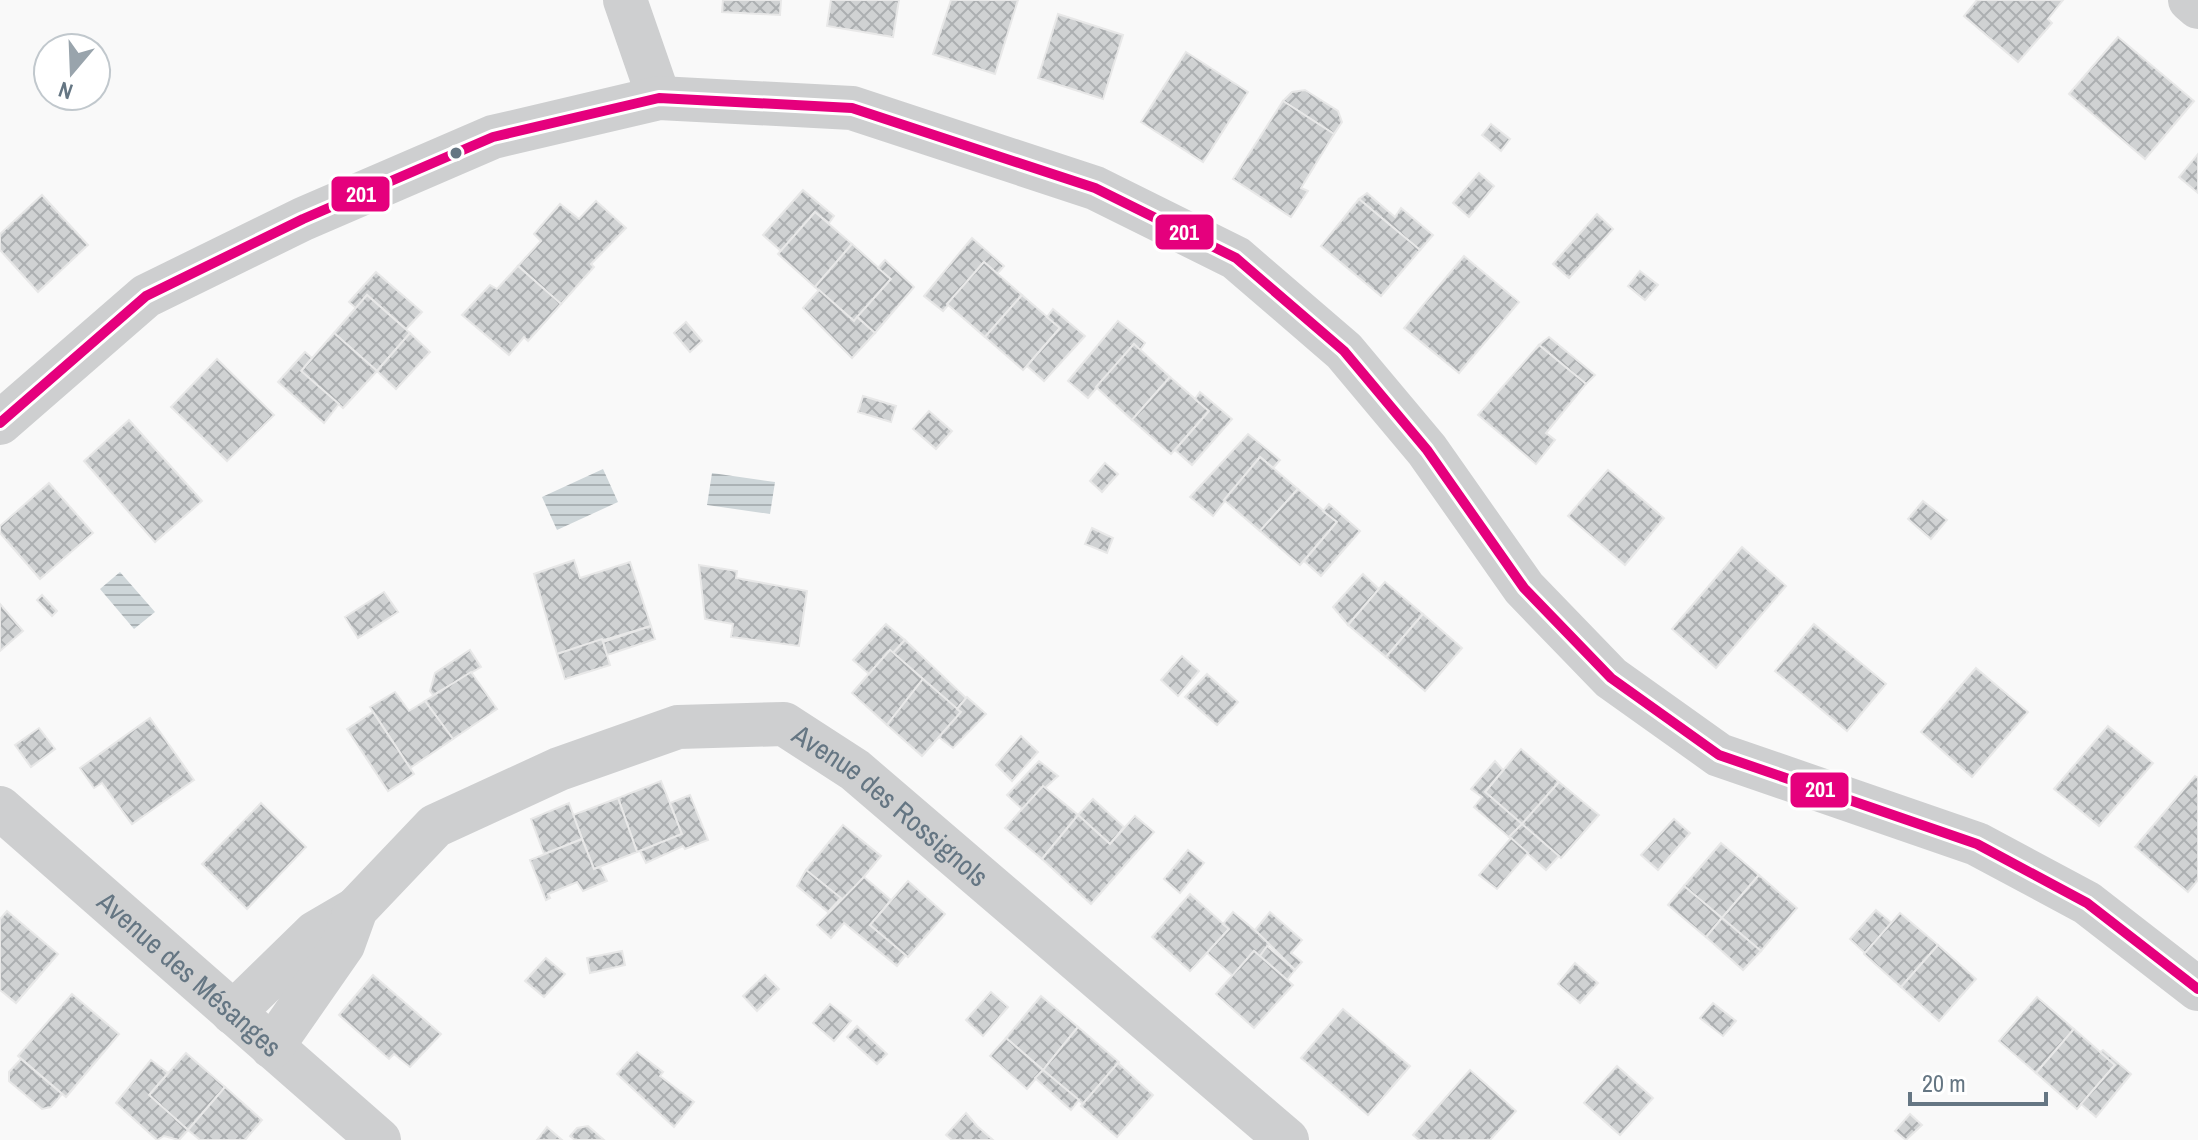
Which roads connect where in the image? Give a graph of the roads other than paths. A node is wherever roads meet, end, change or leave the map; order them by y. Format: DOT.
graph roads {
  1 [pos="625,0"];
  2 [pos="2190,0"];
  3 [pos="2198,7"];
  4 [pos="659,98"];
  5 [pos="0,423"];
  6 [pos="0,808"];
  7 [pos="356,909"];
  8 [pos="2198,989"];
  9 [pos="233,1013"];
  10 [pos="272,1047"];
  11 [pos="379,1140"];
  12 [pos="1287,1140"];
  1 -- 4 [label="street"];
  2 -- 3 [label="street"];
  4 -- 5 [label="street"];
  4 -- 8 [label="street"];
  6 -- 9 [label="street, Avenue des Mésanges"];
  7 -- 9 [label="street, Avenue des Rossignols"];
  7 -- 10 [label="street, Avenue des Rossignols"];
  7 -- 12 [label="street, Avenue des Rossignols"];
  9 -- 10 [label="street, Avenue des Mésanges"];
  10 -- 11 [label="street, Avenue des Mésanges"];
}
